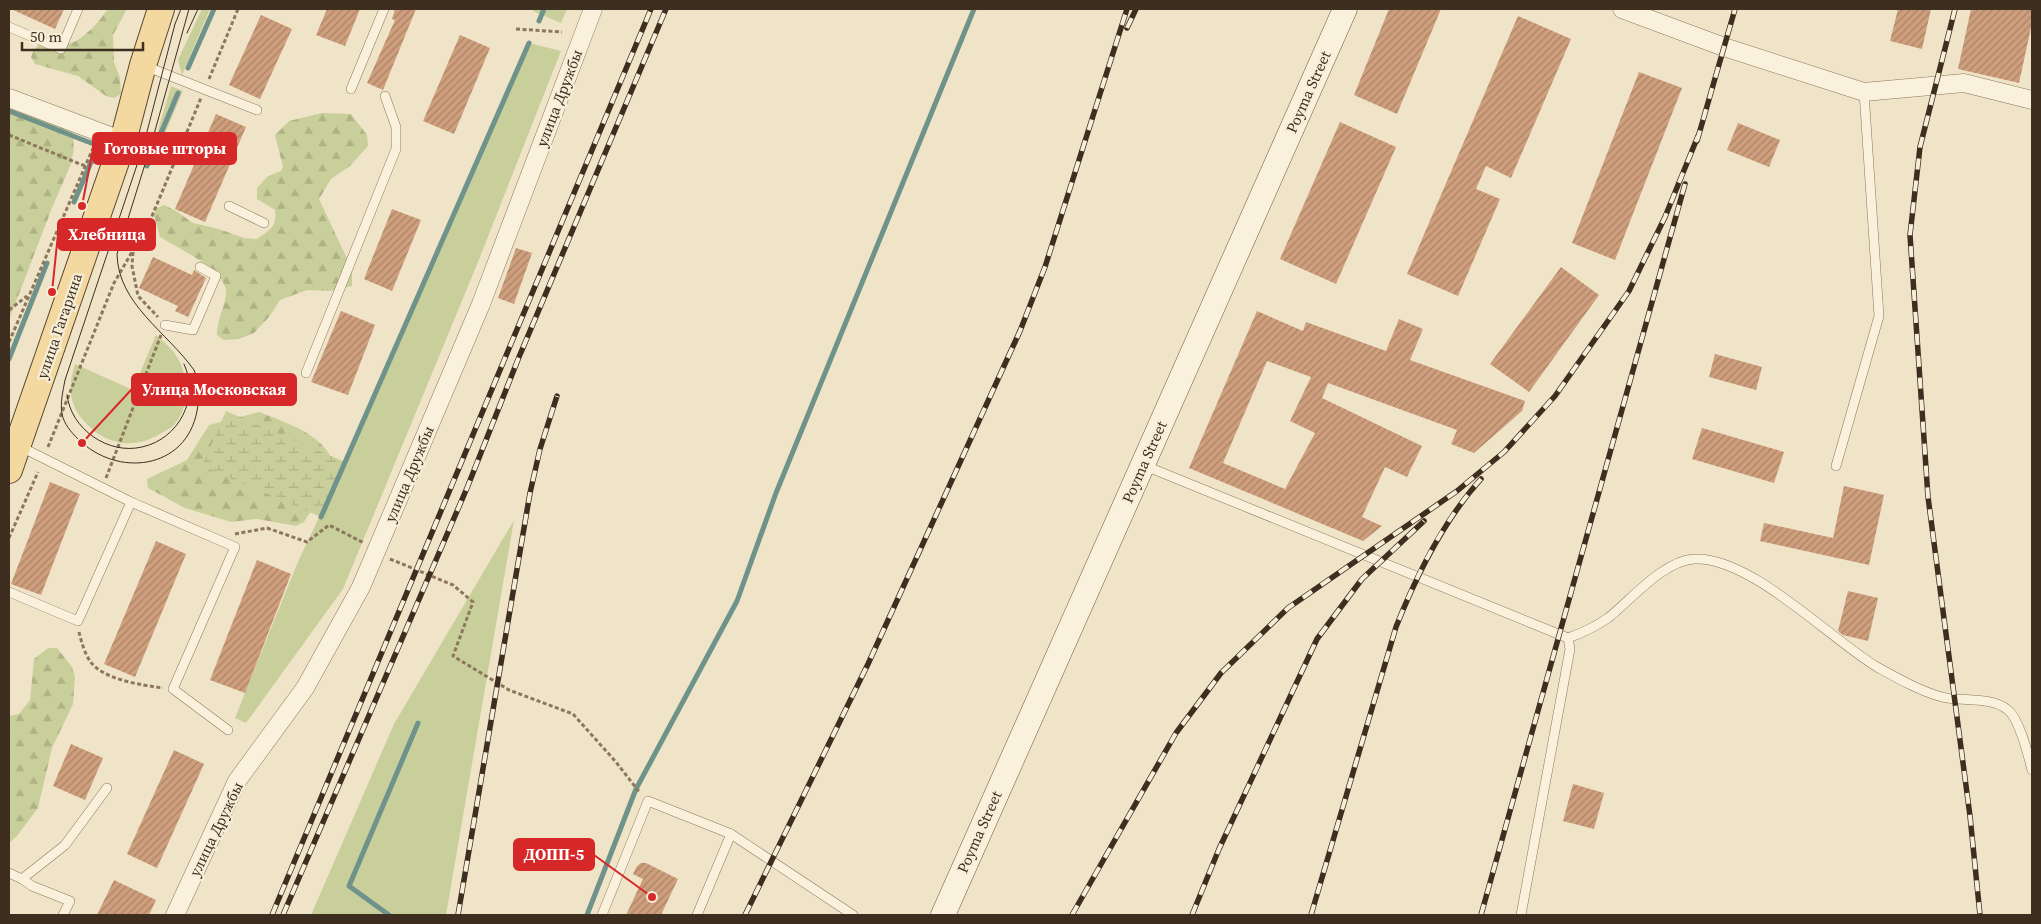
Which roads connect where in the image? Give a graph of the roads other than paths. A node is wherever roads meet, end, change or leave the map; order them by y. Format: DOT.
graph roads {
  1 [pos="78,9"];
  2 [pos="161,9"];
  3 [pos="384,9"];
  4 [pos="593,9"];
  5 [pos="1345,9"];
  6 [pos="1622,9"];
  7 [pos="9,27"];
  8 [pos="143,65"];
  9 [pos="351,89"];
  10 [pos="1864,92"];
  11 [pos="385,96"];
  12 [pos="9,98"];
  13 [pos="2032,100"];
  14 [pos="257,110"];
  15 [pos="123,141"];
  16 [pos="229,206"];
  17 [pos="264,223"];
  18 [pos="200,267"];
  19 [pos="165,325"];
  20 [pos="306,373"];
  21 [pos="18,445"];
  22 [pos="1142,465"];
  23 [pos="1836,466"];
  24 [pos="20,470"];
  25 [pos="131,502"];
  26 [pos="9,592"];
  27 [pos="1568,638"];
  28 [pos="228,730"];
  29 [pos="2032,770"];
  30 [pos="107,788"];
  31 [pos="731,834"];
  32 [pos="9,873"];
  33 [pos="22,879"];
  34 [pos="63,915"];
  35 [pos="175,915"];
  36 [pos="602,915"];
  37 [pos="697,915"];
  38 [pos="853,915"];
  39 [pos="943,915"];
  40 [pos="1521,915"];
  1 -- 7 [label="lane"];
  2 -- 8 [label="main road, улица Гагарина"];
  3 -- 9 [label="lane"];
  4 -- 35 [label="street, улица Дружбы"];
  5 -- 22 [label="main road, Poyma Street"];
  6 -- 10 [label="street"];
  8 -- 14 [label="lane"];
  8 -- 15 [label="main road, улица Гагарина"];
  10 -- 13 [label="street"];
  10 -- 23 [label="lane"];
  11 -- 20 [label="lane"];
  12 -- 15 [label="street"];
  15 -- 21 [label="main road, улица Гагарина"];
  16 -- 17 [label="lane"];
  18 -- 19 [label="lane"];
  21 -- 24 [label="main road, улица Гагарина"];
  21 -- 25 [label="lane"];
  22 -- 27 [label="lane"];
  22 -- 39 [label="main road, Poyma Street"];
  25 -- 26 [label="lane"];
  25 -- 28 [label="lane"];
  27 -- 29 [label="lane"];
  27 -- 40 [label="lane"];
  30 -- 33 [label="lane"];
  31 -- 36 [label="lane"];
  31 -- 37 [label="lane"];
  31 -- 38 [label="lane"];
  32 -- 33 [label="lane"];
  33 -- 34 [label="lane"];
}
